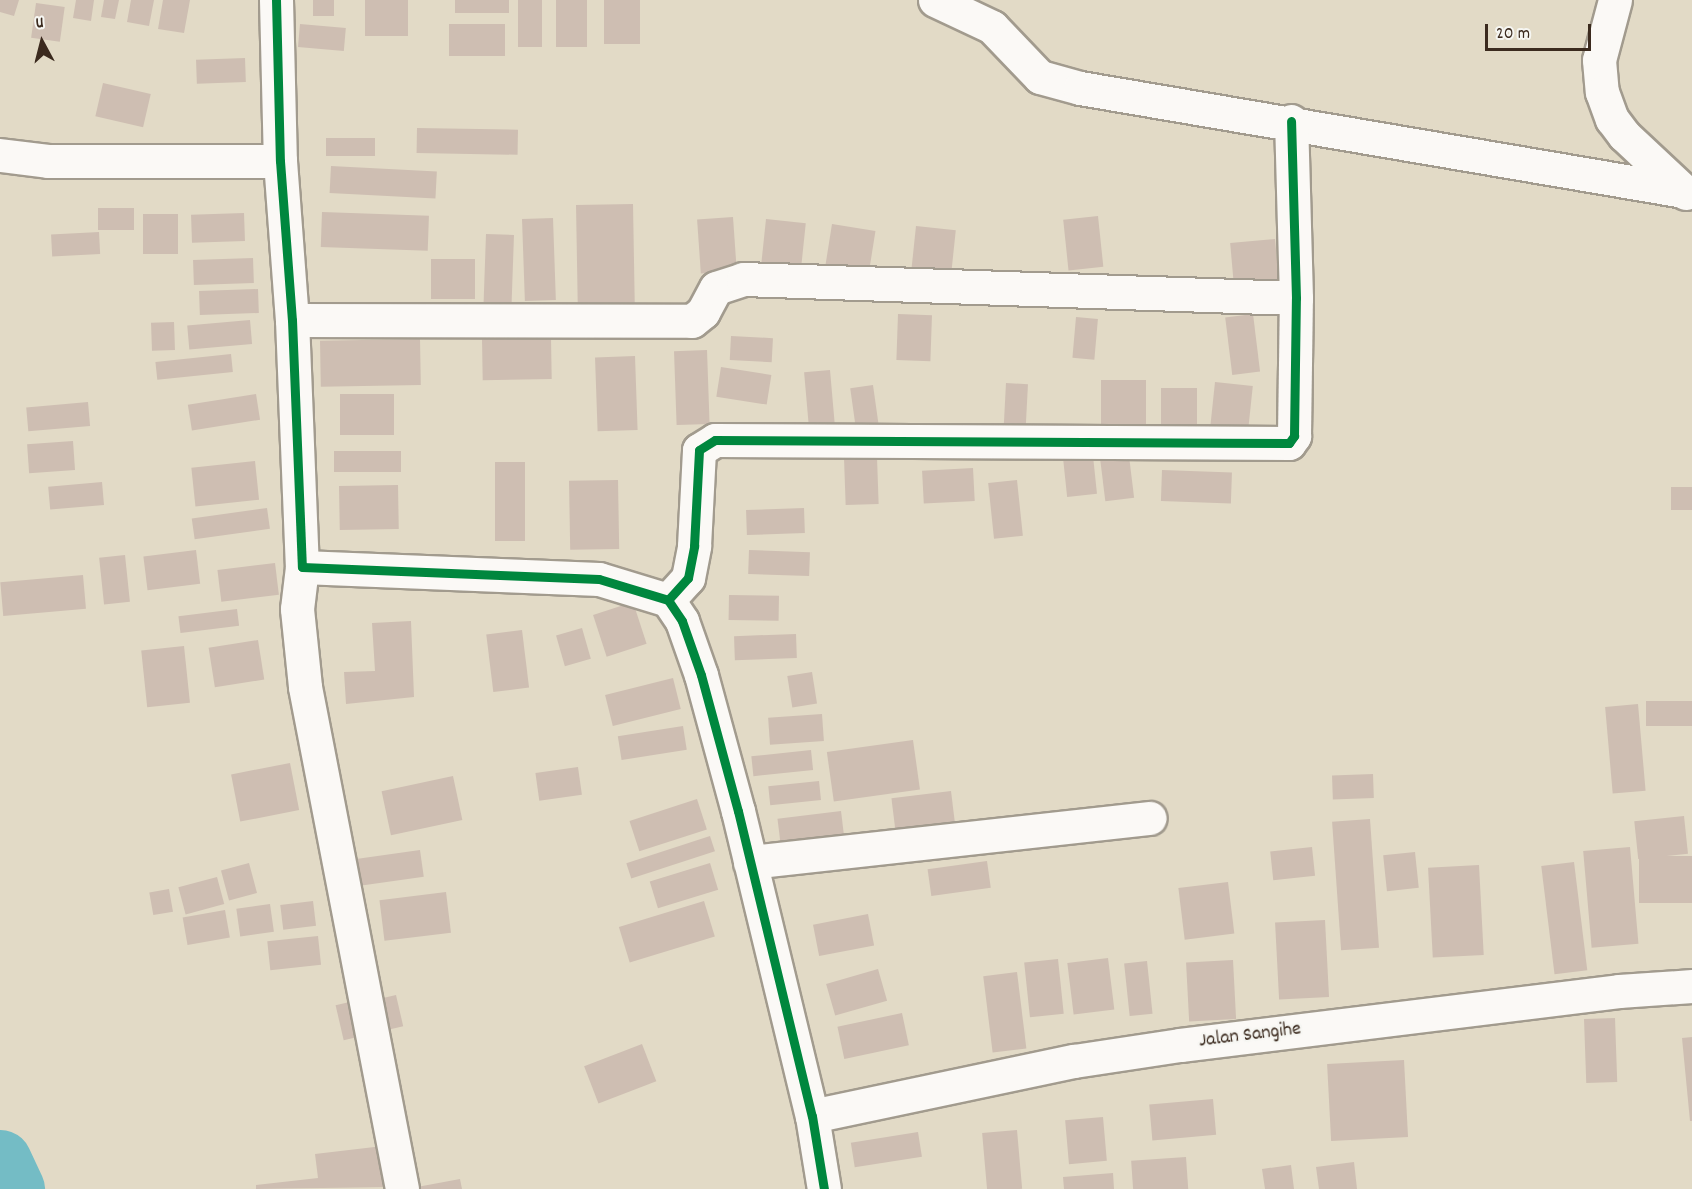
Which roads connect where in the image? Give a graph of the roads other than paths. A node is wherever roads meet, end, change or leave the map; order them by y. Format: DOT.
graph roads {
  1 [pos="276,0"];
  2 [pos="935,0"];
  3 [pos="1615,0"];
  4 [pos="1291,121"];
  5 [pos="0,155"];
  6 [pos="280,161"];
  7 [pos="1688,194"];
  8 [pos="1296,298"];
  9 [pos="292,320"];
  10 [pos="302,567"];
  11 [pos="668,600"];
  12 [pos="1150,818"];
  13 [pos="750,862"];
  14 [pos="1692,986"];
  15 [pos="812,1116"];
  16 [pos="402,1189"];
  17 [pos="824,1189"];
  1 -- 6 [label="street"];
  2 -- 4 [label="street"];
  3 -- 7 [label="street"];
  4 -- 7 [label="street"];
  4 -- 8 [label="street"];
  5 -- 6 [label="street"];
  6 -- 9 [label="street"];
  8 -- 9 [label="street"];
  8 -- 11 [label="street"];
  9 -- 10 [label="street"];
  10 -- 11 [label="street"];
  10 -- 16 [label="street"];
  11 -- 13 [label="street"];
  12 -- 13 [label="street"];
  13 -- 15 [label="street"];
  14 -- 15 [label="street, Jalan Sangihe"];
  15 -- 17 [label="street"];
}
